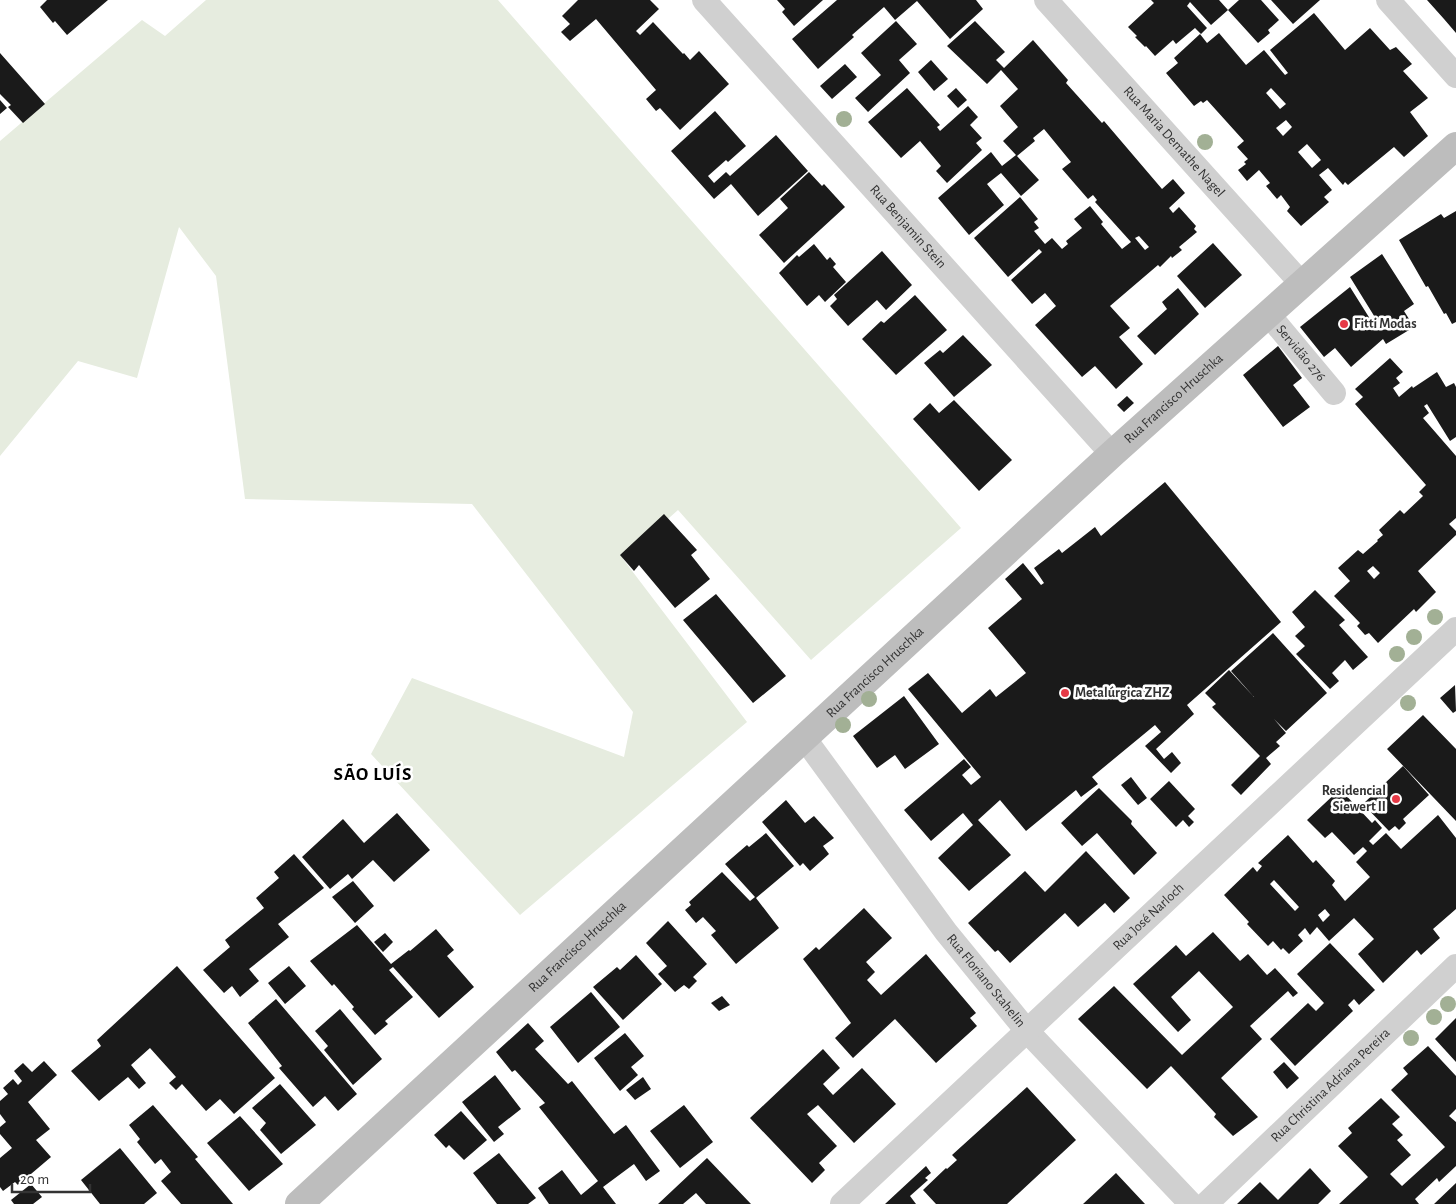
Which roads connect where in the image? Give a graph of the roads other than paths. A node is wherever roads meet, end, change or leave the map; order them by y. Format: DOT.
graph roads {
  1 [pos="704,0"];
  2 [pos="1046,0"];
  3 [pos="1388,0"];
  4 [pos="1456,76"];
  5 [pos="1456,146"];
  6 [pos="1302,284"];
  7 [pos="1268,314"];
  8 [pos="1334,393"];
  9 [pos="1112,454"];
  10 [pos="1456,630"];
  11 [pos="805,739"];
  12 [pos="1456,966"];
  13 [pos="1027,1030"];
  14 [pos="299,1204"];
  15 [pos="842,1204"];
  16 [pos="1191,1204"];
  17 [pos="1206,1204"];
  1 -- 9 [label="street, Rua Benjamin Stein"];
  2 -- 6 [label="street, Rua Maria Demathe Nagel"];
  3 -- 4 [label="street"];
  5 -- 6 [label="main road, Rua Francisco Hruschka"];
  6 -- 7 [label="main road, Rua Francisco Hruschka"];
  7 -- 8 [label="street, Servidão 276"];
  7 -- 9 [label="main road, Rua Francisco Hruschka"];
  9 -- 11 [label="main road, Rua Francisco Hruschka"];
  10 -- 13 [label="street, Rua José Narloch"];
  11 -- 13 [label="street, Rua Floriano Stahelin"];
  11 -- 14 [label="main road, Rua Francisco Hruschka"];
  12 -- 17 [label="street, Rua Christina Adriana Pereira"];
  13 -- 15 [label="street, Rua José Narloch"];
  13 -- 16 [label="street, Rua Floriano Stahelin"];
}
